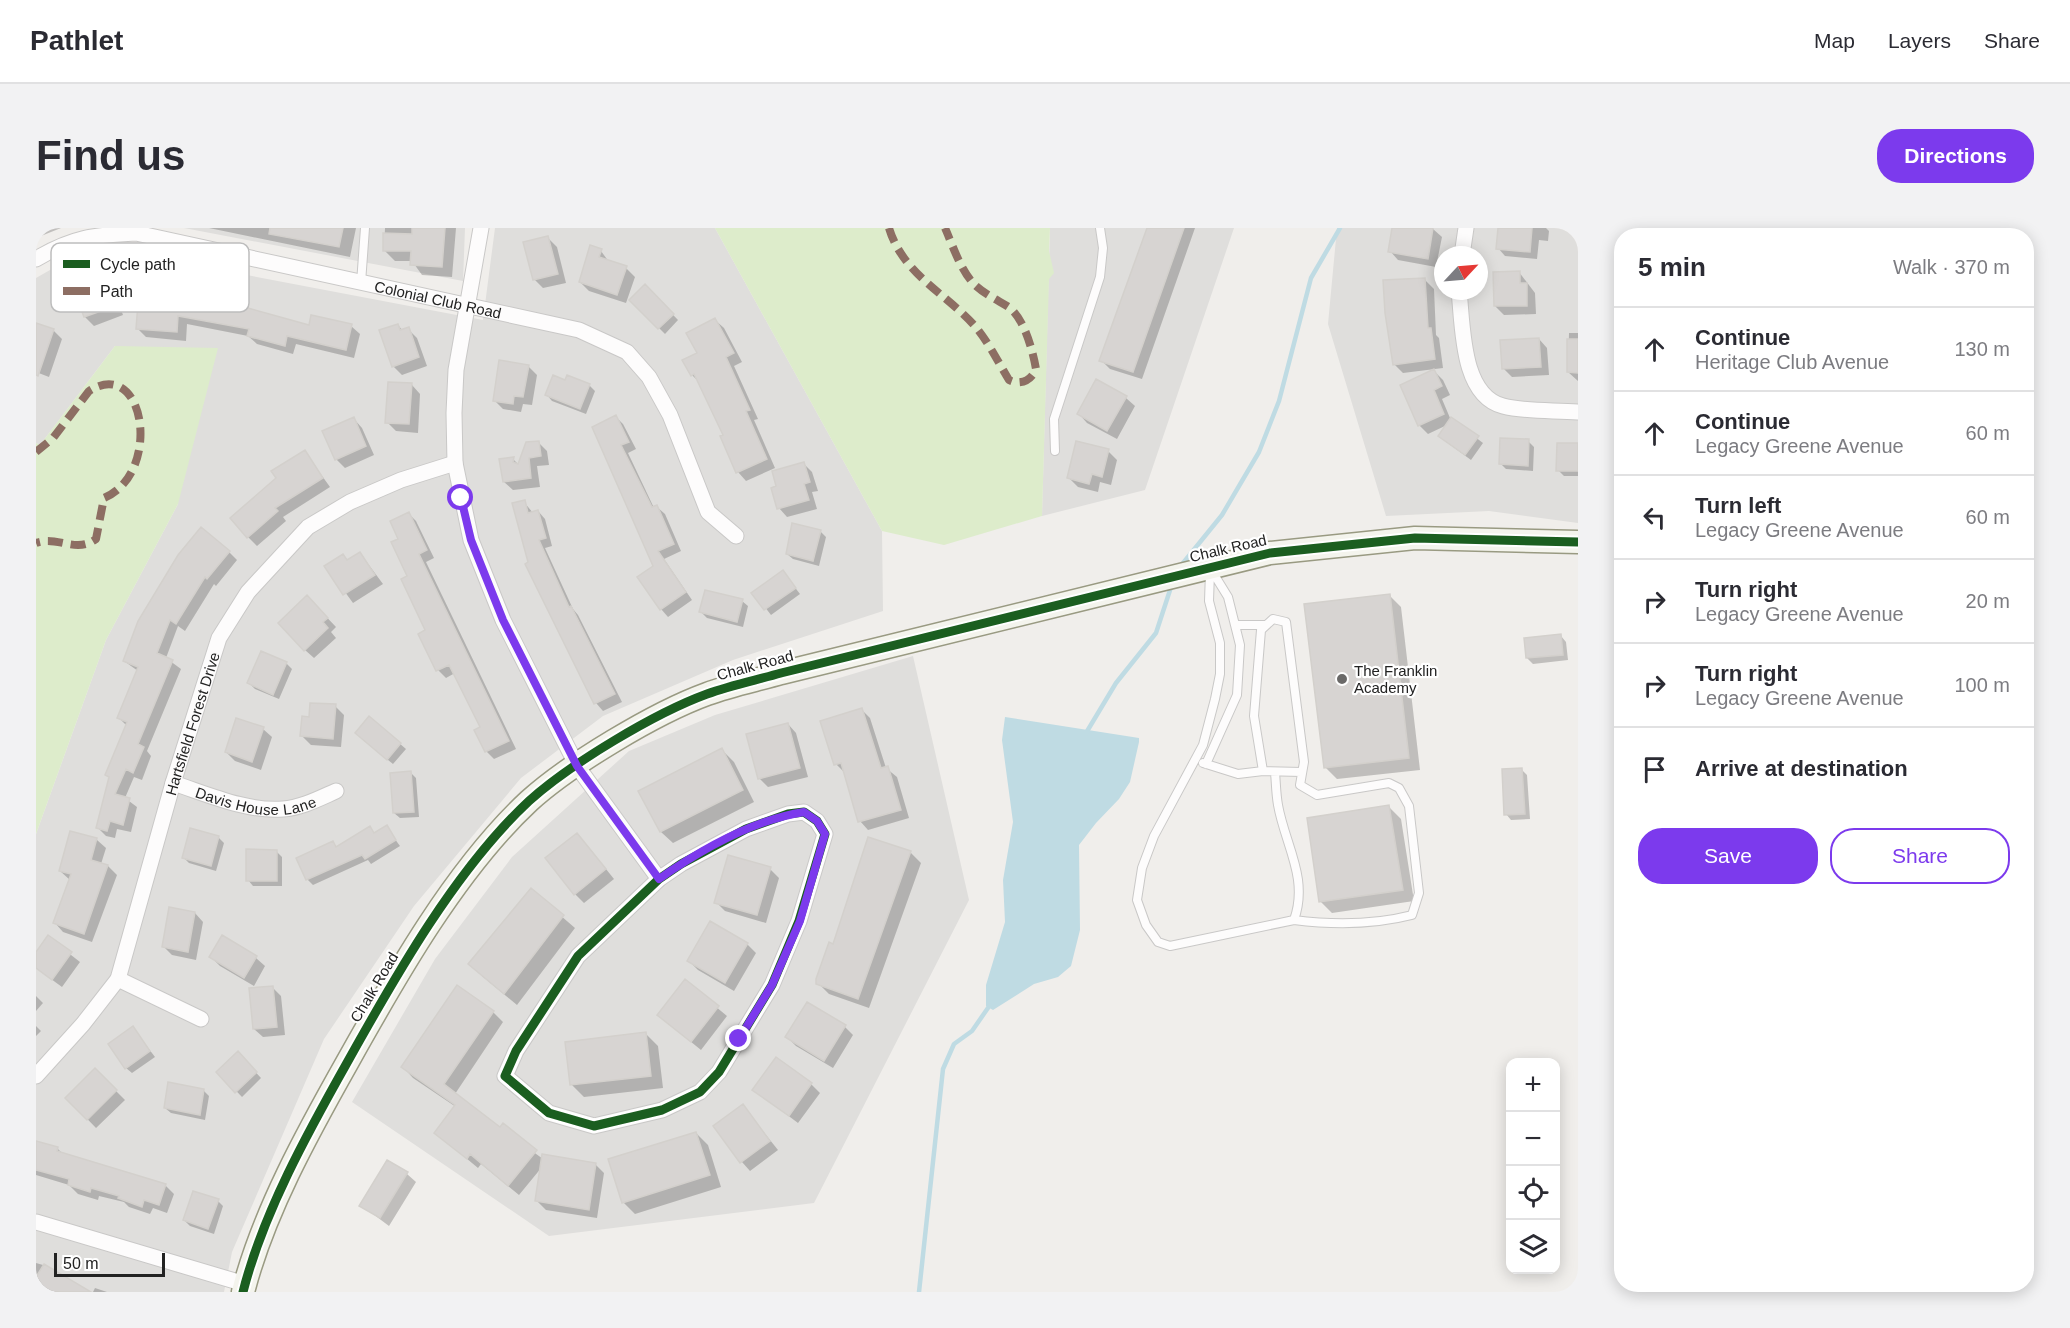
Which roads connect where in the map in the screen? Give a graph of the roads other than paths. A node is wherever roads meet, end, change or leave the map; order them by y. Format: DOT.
graph roads {
  1 [pos="364,228"];
  2 [pos="481,228"];
  3 [pos="1100,228"];
  4 [pos="1466,228"];
  5 [pos="66,243"];
  6 [pos="181,243"];
  7 [pos="1463,246"];
  8 [pos="51,250"];
  9 [pos="249,258"];
  10 [pos="36,259"];
  11 [pos="361,283"];
  12 [pos="1460,300"];
  13 [pos="469,305"];
  14 [pos="1578,412"];
  15 [pos="1056,451"];
  16 [pos="456,463"];
  17 [pos="736,536"];
  18 [pos="1578,542"];
  19 [pos="1210,567"];
  20 [pos="1237,625"];
  21 [pos="1266,625"];
  22 [pos="1194,760"];
  23 [pos="1206,764"];
  24 [pos="577,766"];
  25 [pos="1263,771"];
  26 [pos="1275,772"];
  27 [pos="1302,772"];
  28 [pos="173,783"];
  29 [pos="336,791"];
  30 [pos="659,879"];
  31 [pos="1294,920"];
  32 [pos="118,979"];
  33 [pos="201,1019"];
  34 [pos="36,1076"];
  35 [pos="36,1222"];
  36 [pos="244,1288"];
  1 -- 11 [label="lane"];
  2 -- 13 [label="street"];
  3 -- 15 [label="lane"];
  4 -- 7 [label="street"];
  5 -- 6 [label="street, Colonial Club Road"];
  8 -- 10 [label="street, Colonial Club Road"];
  9 -- 11 [label="street, Colonial Club Road"];
  11 -- 13 [label="street, Colonial Club Road"];
  12 -- 14 [label="street"];
  13 -- 16 [label="street"];
  13 -- 17 [label="street, Colonial Club Road"];
  16 -- 24 [label="street"];
  16 -- 28 [label="street, Hartsfield Forest Drive"];
  18 -- 19 [label="street, Chalk Road"];
  19 -- 20 [label="lane"];
  19 -- 22 [label="lane"];
  19 -- 24 [label="street, Chalk Road"];
  20 -- 21 [label="lane"];
  20 -- 23 [label="lane"];
  21 -- 25 [label="lane"];
  21 -- 27 [label="lane"];
  22 -- 23 [label="lane"];
  22 -- 31 [label="lane"];
  23 -- 25 [label="lane"];
  24 -- 30 [label="street"];
  24 -- 36 [label="street, Chalk Road"];
  25 -- 26 [label="lane"];
  26 -- 27 [label="lane"];
  26 -- 31 [label="lane"];
  27 -- 31 [label="lane"];
  28 -- 29 [label="street, Davis House Lane"];
  28 -- 32 [label="street, Hartsfield Forest Drive"];
  30 -- 30 [label="street"];
  32 -- 33 [label="street"];
  32 -- 34 [label="street, Hartsfield Forest Drive"];
  35 -- 36 [label="street"];
}
